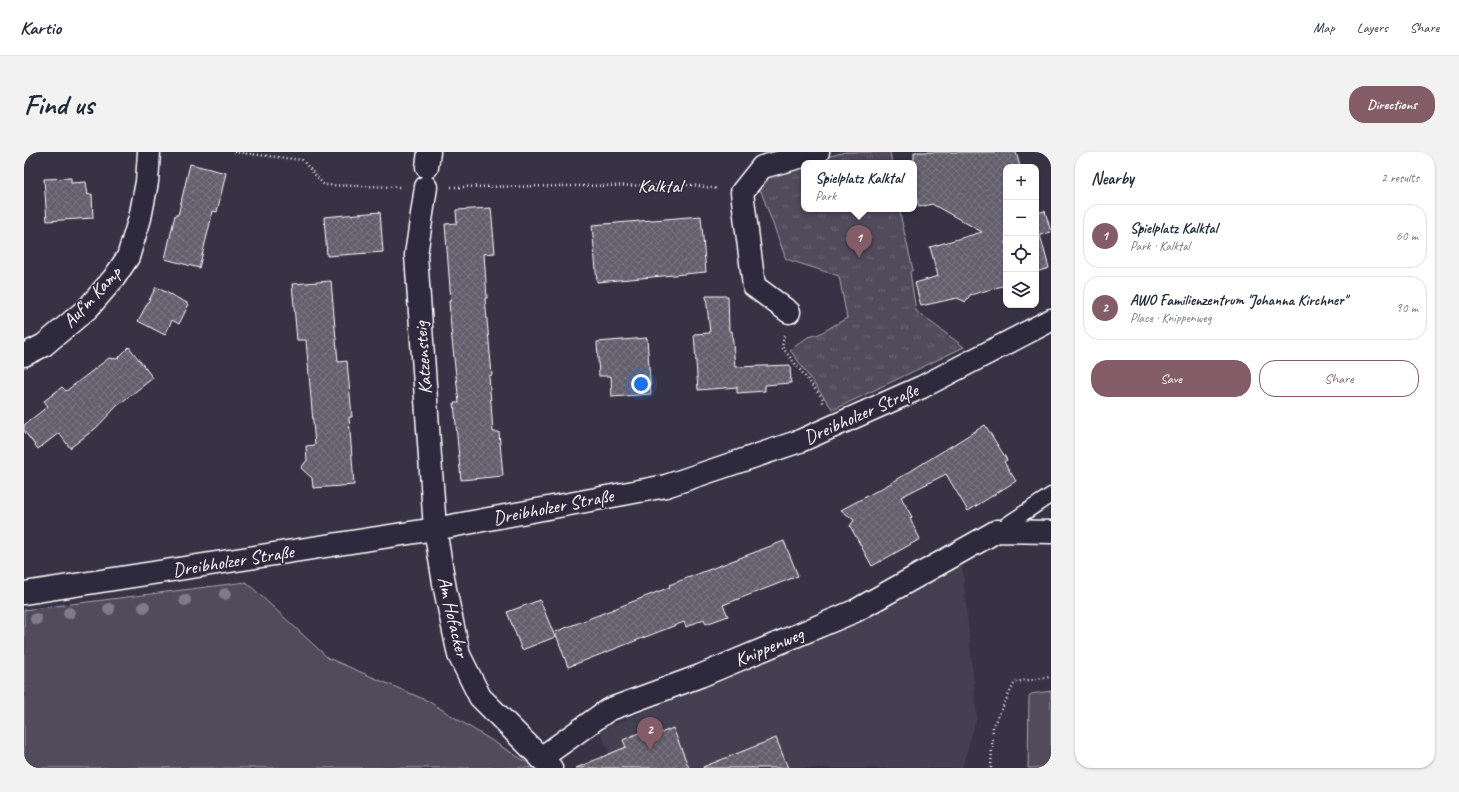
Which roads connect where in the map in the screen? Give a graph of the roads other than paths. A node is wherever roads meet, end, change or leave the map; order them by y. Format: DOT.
graph roads {
  1 [pos="149,152"];
  2 [pos="818,152"];
  3 [pos="427,169"];
  4 [pos="789,312"];
  5 [pos="1051,320"];
  6 [pos="24,355"];
  7 [pos="1051,495"];
  8 [pos="435,529"];
  9 [pos="997,531"];
  10 [pos="1051,532"];
  11 [pos="24,593"];
  12 [pos="546,763"];
  1 -- 6 [label="street, Auf'm Kamp"];
  2 -- 4 [label="street"];
  3 -- 8 [label="street, Katzensteig"];
  5 -- 8 [label="street, Dreibholzer Straße"];
  7 -- 9 [label="lane, Knippenweg"];
  8 -- 11 [label="street, Dreibholzer Straße"];
  8 -- 12 [label="street, Am Hofacker"];
  9 -- 10 [label="street"];
  9 -- 12 [label="street, Knippenweg"];
}
